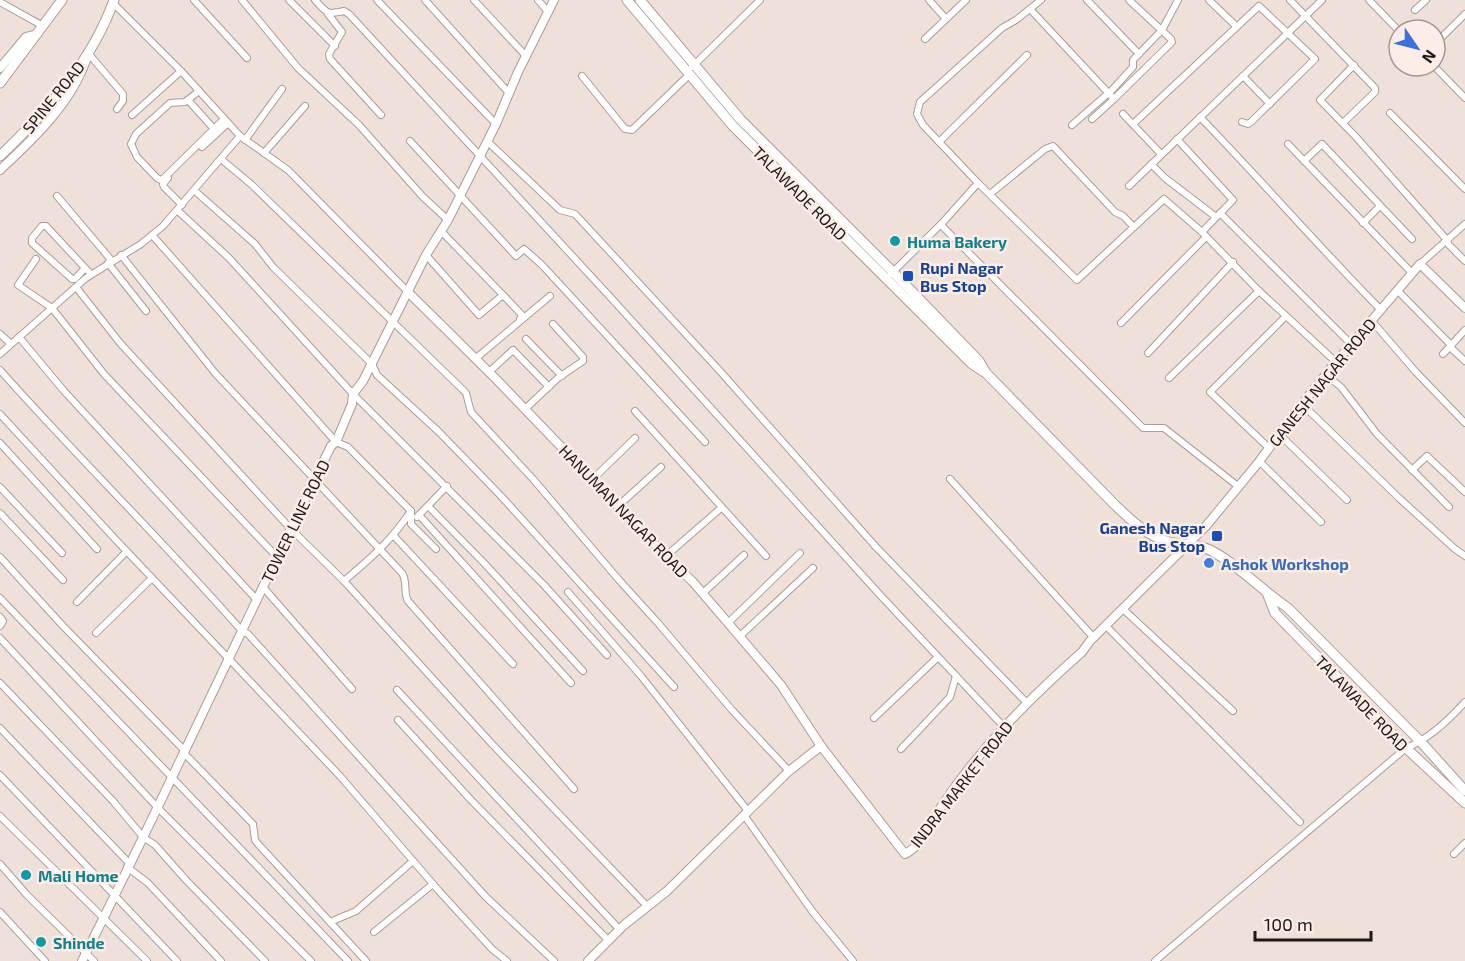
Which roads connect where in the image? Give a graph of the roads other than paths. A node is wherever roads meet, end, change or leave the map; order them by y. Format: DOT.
graph roads {
  1 [pos="62,0"];
  2 [pos="194,0"];
  3 [pos="242,0"];
  4 [pos="289,0"];
  5 [pos="315,0"];
  6 [pos="377,0"];
  7 [pos="425,0"];
  8 [pos="474,0"];
  9 [pos="538,0"];
  10 [pos="554,0"];
  11 [pos="627,0"];
  12 [pos="640,0"];
  13 [pos="760,0"];
  14 [pos="929,0"];
  15 [pos="966,0"];
  16 [pos="1041,0"];
  17 [pos="1087,0"];
  18 [pos="1130,0"];
  19 [pos="1178,0"];
  20 [pos="1209,0"];
  21 [pos="1290,0"];
  22 [pos="1322,0"];
  23 [pos="1369,0"];
  24 [pos="1426,0"];
  25 [pos="113,1"];
  26 [pos="0,2"];
  27 [pos="1030,9"];
  28 [pos="1415,10"];
  29 [pos="548,12"];
  30 [pos="328,14"];
  31 [pos="1465,14"];
  32 [pos="1306,15"];
  33 [pos="946,19"];
  34 [pos="1387,19"];
  35 [pos="1237,27"];
  36 [pos="40,30"];
  37 [pos="1162,30"];
  38 [pos="1447,32"];
  39 [pos="1289,33"];
  40 [pos="925,39"];
  41 [pos="335,46"];
  42 [pos="88,53"];
  43 [pos="1138,54"];
  44 [pos="1028,55"];
  45 [pos="526,56"];
  46 [pos="247,58"];
  47 [pos="1354,65"];
  48 [pos="0,68"];
  49 [pos="690,70"];
  50 [pos="181,71"];
  51 [pos="582,76"];
  52 [pos="1243,76"];
  53 [pos="1446,78"];
  54 [pos="0,83"];
  55 [pos="282,89"];
  56 [pos="511,90"];
  57 [pos="199,91"];
  58 [pos="1108,94"];
  59 [pos="1465,98"];
  60 [pos="1114,99"];
  61 [pos="188,100"];
  62 [pos="1270,104"];
  63 [pos="305,106"];
  64 [pos="117,109"];
  65 [pos="1390,113"];
  66 [pos="1123,114"];
  67 [pos="132,115"];
  68 [pos="381,115"];
  69 [pos="1200,117"];
  70 [pos="1092,119"];
  71 [pos="226,121"];
  72 [pos="1242,122"];
  73 [pos="1343,123"];
  74 [pos="496,124"];
  75 [pos="1133,124"];
  76 [pos="1072,125"];
  77 [pos="214,129"];
  78 [pos="243,138"];
  79 [pos="1177,139"];
  80 [pos="410,141"];
  81 [pos="487,141"];
  82 [pos="939,142"];
  83 [pos="1287,144"];
  84 [pos="264,153"];
  85 [pos="1161,154"];
  86 [pos="0,156"];
  87 [pos="479,156"];
  88 [pos="221,159"];
  89 [pos="1304,161"];
  90 [pos="1152,164"];
  91 [pos="0,170"];
  92 [pos="978,183"];
  93 [pos="1129,186"];
  94 [pos="1465,189"];
  95 [pos="195,191"];
  96 [pos="990,194"];
  97 [pos="460,195"];
  98 [pos="57,196"];
  99 [pos="1380,206"];
  100 [pos="179,207"];
  101 [pos="1218,215"];
  102 [pos="448,220"];
  103 [pos="1363,222"];
  104 [pos="1465,224"];
  105 [pos="941,225"];
  106 [pos="1134,227"];
  107 [pos="441,231"];
  108 [pos="1204,234"];
  109 [pos="152,235"];
  110 [pos="1412,239"];
  111 [pos="1447,240"];
  112 [pos="122,255"];
  113 [pos="426,255"];
  114 [pos="36,259"];
  115 [pos="1465,261"];
  116 [pos="110,262"];
  117 [pos="1233,262"];
  118 [pos="1420,264"];
  119 [pos="85,268"];
  120 [pos="1412,273"];
  121 [pos="91,274"];
  122 [pos="890,275"];
  123 [pos="76,287"];
  124 [pos="1397,290"];
  125 [pos="1259,291"];
  126 [pos="408,292"];
  127 [pos="503,295"];
  128 [pos="550,296"];
  129 [pos="52,308"];
  130 [pos="1465,308"];
  131 [pos="1381,310"];
  132 [pos="146,311"];
  133 [pos="1286,316"];
  134 [pos="1371,320"];
  135 [pos="394,321"];
  136 [pos="518,323"];
  137 [pos="1121,323"];
  138 [pos="553,324"];
  139 [pos="1465,330"];
  140 [pos="0,334"];
  141 [pos="19,337"];
  142 [pos="526,339"];
  143 [pos="11,344"];
  144 [pos="1351,344"];
  145 [pos="1451,346"];
  146 [pos="1149,353"];
  147 [pos="0,354"];
  148 [pos="1443,354"];
  149 [pos="476,359"];
  150 [pos="1465,361"];
  151 [pos="1336,362"];
  152 [pos="372,364"];
  153 [pos="0,370"];
  154 [pos="489,372"];
  155 [pos="1326,375"];
  156 [pos="562,376"];
  157 [pos="1169,378"];
  158 [pos="549,387"];
  159 [pos="353,394"];
  160 [pos="1302,404"];
  161 [pos="525,409"];
  162 [pos="635,411"];
  163 [pos="0,414"];
  164 [pos="1465,423"];
  165 [pos="1279,434"];
  166 [pos="635,438"];
  167 [pos="336,442"];
  168 [pos="705,442"];
  169 [pos="0,443"];
  170 [pos="1269,448"];
  171 [pos="1259,461"];
  172 [pos="661,468"];
  173 [pos="1412,470"];
  174 [pos="950,479"];
  175 [pos="592,480"];
  176 [pos="314,481"];
  177 [pos="447,486"];
  178 [pos="1239,486"];
  179 [pos="0,487"];
  180 [pos="1465,492"];
  181 [pos="1347,500"];
  182 [pos="428,506"];
  183 [pos="618,506"];
  184 [pos="1449,507"];
  185 [pos="721,508"];
  186 [pos="411,511"];
  187 [pos="0,513"];
  188 [pos="419,515"];
  189 [pos="1321,522"];
  190 [pos="411,524"];
  191 [pos="290,528"];
  192 [pos="394,536"];
  193 [pos="1185,545"];
  194 [pos="97,549"];
  195 [pos="436,549"];
  196 [pos="380,551"];
  197 [pos="126,552"];
  198 [pos="800,552"];
  199 [pos="62,553"];
  200 [pos="744,555"];
  201 [pos="276,556"];
  202 [pos="666,556"];
  203 [pos="766,556"];
  204 [pos="1465,556"];
  205 [pos="0,557"];
  206 [pos="813,568"];
  207 [pos="152,578"];
  208 [pos="63,580"];
  209 [pos="344,581"];
  210 [pos="263,587"];
  211 [pos="568,592"];
  212 [pos="703,593"];
  213 [pos="1268,595"];
  214 [pos="0,598"];
  215 [pos="257,600"];
  216 [pos="77,602"];
  217 [pos="1123,609"];
  218 [pos="0,617"];
  219 [pos="728,623"];
  220 [pos="0,626"];
  221 [pos="1106,626"];
  222 [pos="242,631"];
  223 [pos="96,633"];
  224 [pos="740,636"];
  225 [pos="0,638"];
  226 [pos="1094,638"];
  227 [pos="607,655"];
  228 [pos="938,657"];
  229 [pos="228,659"];
  230 [pos="513,664"];
  231 [pos="583,670"];
  232 [pos="956,676"];
  233 [pos="0,683"];
  234 [pos="572,683"];
  235 [pos="674,687"];
  236 [pos="352,689"];
  237 [pos="397,690"];
  238 [pos="1465,702"];
  239 [pos="1027,703"];
  240 [pos="1233,711"];
  241 [pos="874,718"];
  242 [pos="398,720"];
  243 [pos="1004,727"];
  244 [pos="0,728"];
  245 [pos="1420,742"];
  246 [pos="821,746"];
  247 [pos="1406,748"];
  248 [pos="901,749"];
  249 [pos="183,751"];
  250 [pos="789,771"];
  251 [pos="0,775"];
  252 [pos="172,777"];
  253 [pos="574,789"];
  254 [pos="1465,791"];
  255 [pos="1465,803"];
  256 [pos="158,808"];
  257 [pos="746,813"];
  258 [pos="0,816"];
  259 [pos="1300,822"];
  260 [pos="143,837"];
  261 [pos="1465,843"];
  262 [pos="1454,854"];
  263 [pos="413,861"];
  264 [pos="0,864"];
  265 [pos="128,865"];
  266 [pos="433,884"];
  267 [pos="115,895"];
  268 [pos="647,906"];
  269 [pos="0,912"];
  270 [pos="103,919"];
  271 [pos="330,922"];
  272 [pos="620,930"];
  273 [pos="374,932"];
  274 [pos="609,941"];
  275 [pos="84,957"];
  276 [pos="45,961"];
  277 [pos="94,961"];
  278 [pos="147,961"];
  279 [pos="177,961"];
  280 [pos="221,961"];
  281 [pos="265,961"];
  282 [pos="311,961"];
  283 [pos="348,961"];
  284 [pos="366,961"];
  285 [pos="507,961"];
  286 [pos="554,961"];
  287 [pos="588,961"];
  288 [pos="853,961"];
  289 [pos="1155,961"];
  1 -- 36 [label="main road"];
  2 -- 46 [label="street"];
  3 -- 102 [label="street"];
  4 -- 41 [label="street"];
  5 -- 30 [label="street"];
  6 -- 74 [label="street"];
  7 -- 56 [label="street"];
  8 -- 45 [label="street"];
  9 -- 29 [label="street"];
  10 -- 29 [label="street, TOWER LINE ROAD"];
  11 -- 49 [label="main road, TALAWADE ROAD"];
  12 -- 49 [label="main road, TALAWADE ROAD"];
  13 -- 49 [label="street"];
  14 -- 33 [label="street"];
  15 -- 33 [label="street"];
  16 -- 27 [label="street"];
  17 -- 43 [label="street"];
  18 -- 37 [label="street"];
  19 -- 37 [label="street"];
  20 -- 35 [label="street"];
  21 -- 32 [label="street"];
  22 -- 32 [label="street"];
  23 -- 34 [label="street"];
  24 -- 28 [label="street"];
  25 -- 42 [label="main road, SPINE ROAD"];
  25 -- 50 [label="street"];
  26 -- 36 [label="street"];
  27 -- 58 [label="street"];
  27 -- 82 [label="street"];
  29 -- 45 [label="street, TOWER LINE ROAD"];
  30 -- 41 [label="street"];
  30 -- 87 [label="street"];
  31 -- 38 [label="street"];
  32 -- 39 [label="street"];
  32 -- 47 [label="street"];
  33 -- 40 [label="street"];
  35 -- 39 [label="street"];
  35 -- 75 [label="street"];
  36 -- 48 [label="street"];
  36 -- 54 [label="main road"];
  37 -- 43 [label="street"];
  37 -- 60 [label="street"];
  39 -- 52 [label="street"];
  39 -- 62 [label="street"];
  41 -- 68 [label="street"];
  42 -- 64 [label="street"];
  42 -- 86 [label="main road, SPINE ROAD"];
  42 -- 91 [label="street"];
  43 -- 58 [label="street"];
  44 -- 82 [label="street"];
  45 -- 56 [label="street, TOWER LINE ROAD"];
  47 -- 73 [label="street"];
  47 -- 73 [label="street"];
  49 -- 51 [label="street"];
  49 -- 122 [label="main road, TALAWADE ROAD"];
  50 -- 57 [label="street"];
  50 -- 67 [label="street"];
  52 -- 62 [label="street"];
  52 -- 69 [label="street"];
  53 -- 59 [label="street"];
  55 -- 78 [label="street"];
  56 -- 74 [label="street, TOWER LINE ROAD"];
  57 -- 61 [label="street"];
  57 -- 71 [label="street"];
  58 -- 60 [label="street"];
  58 -- 76 [label="street"];
  60 -- 70 [label="street"];
  61 -- 77 [label="street"];
  61 -- 77 [label="street"];
  62 -- 72 [label="street"];
  63 -- 84 [label="street"];
  65 -- 94 [label="street"];
  66 -- 75 [label="street"];
  69 -- 79 [label="street"];
  69 -- 131 [label="street"];
  71 -- 77 [label="street"];
  71 -- 78 [label="street"];
  71 -- 100 [label="street"];
  73 -- 111 [label="street"];
  74 -- 81 [label="street, TOWER LINE ROAD"];
  75 -- 85 [label="street"];
  78 -- 84 [label="street"];
  78 -- 88 [label="street"];
  79 -- 85 [label="street"];
  79 -- 101 [label="street"];
  80 -- 97 [label="street"];
  81 -- 87 [label="street, TOWER LINE ROAD"];
  81 -- 239 [label="street"];
  82 -- 92 [label="street"];
  83 -- 89 [label="street"];
  84 -- 126 [label="street"];
  85 -- 90 [label="street"];
  87 -- 97 [label="street, TOWER LINE ROAD"];
  87 -- 228 [label="street"];
  88 -- 95 [label="street"];
  88 -- 135 [label="street"];
  89 -- 99 [label="street"];
  89 -- 103 [label="street"];
  90 -- 93 [label="street"];
  90 -- 101 [label="street"];
  92 -- 96 [label="street"];
  92 -- 105 [label="street"];
  95 -- 100 [label="street"];
  95 -- 152 [label="street"];
  96 -- 106 [label="street"];
  96 -- 106 [label="street"];
  97 -- 102 [label="street, TOWER LINE ROAD"];
  97 -- 168 [label="street"];
  98 -- 116 [label="street"];
  99 -- 103 [label="street"];
  99 -- 110 [label="street"];
  100 -- 109 [label="street"];
  100 -- 159 [label="street"];
  101 -- 108 [label="street"];
  101 -- 144 [label="street"];
  102 -- 107 [label="street, TOWER LINE ROAD"];
  103 -- 120 [label="street"];
  104 -- 111 [label="street, GANESH NAGAR ROAD"];
  105 -- 122 [label="street"];
  105 -- 178 [label="street"];
  106 -- 108 [label="street"];
  107 -- 113 [label="street, TOWER LINE ROAD"];
  107 -- 127 [label="street"];
  108 -- 117 [label="street"];
  108 -- 137 [label="street"];
  109 -- 112 [label="street"];
  109 -- 167 [label="street"];
  111 -- 115 [label="street"];
  111 -- 118 [label="street, GANESH NAGAR ROAD"];
  112 -- 116 [label="street"];
  112 -- 176 [label="street"];
  113 -- 126 [label="street, TOWER LINE ROAD"];
  113 -- 127 [label="street"];
  114 -- 129 [label="street"];
  116 -- 121 [label="street"];
  116 -- 132 [label="street"];
  117 -- 125 [label="street"];
  117 -- 146 [label="street"];
  118 -- 120 [label="street, GANESH NAGAR ROAD"];
  118 -- 130 [label="street"];
  119 -- 119 [label="street"];
  119 -- 121 [label="street"];
  120 -- 124 [label="street, GANESH NAGAR ROAD"];
  121 -- 123 [label="street"];
  122 -- 193 [label="main road, TALAWADE ROAD"];
  123 -- 129 [label="street"];
  123 -- 191 [label="street"];
  124 -- 131 [label="street, GANESH NAGAR ROAD"];
  124 -- 145 [label="street"];
  125 -- 133 [label="street"];
  125 -- 157 [label="street"];
  126 -- 135 [label="street, TOWER LINE ROAD"];
  126 -- 149 [label="street, HANUMAN NAGAR ROAD"];
  127 -- 136 [label="street"];
  128 -- 136 [label="street"];
  129 -- 141 [label="street"];
  129 -- 201 [label="street"];
  131 -- 134 [label="street, GANESH NAGAR ROAD"];
  133 -- 151 [label="street"];
  133 -- 170 [label="street"];
  134 -- 144 [label="street, GANESH NAGAR ROAD"];
  134 -- 164 [label="street"];
  135 -- 152 [label="street, TOWER LINE ROAD"];
  135 -- 250 [label="street"];
  136 -- 149 [label="street"];
  138 -- 156 [label="street"];
  139 -- 145 [label="street"];
  140 -- 143 [label="street"];
  141 -- 143 [label="street"];
  141 -- 215 [label="street"];
  142 -- 156 [label="street"];
  143 -- 147 [label="street"];
  144 -- 151 [label="street, GANESH NAGAR ROAD"];
  145 -- 148 [label="street"];
  145 -- 150 [label="street"];
  149 -- 154 [label="street, HANUMAN NAGAR ROAD"];
  151 -- 155 [label="street, GANESH NAGAR ROAD"];
  152 -- 159 [label="street, TOWER LINE ROAD"];
  152 -- 235 [label="street"];
  153 -- 222 [label="street"];
  154 -- 158 [label="street"];
  154 -- 161 [label="street, HANUMAN NAGAR ROAD"];
  155 -- 160 [label="street, GANESH NAGAR ROAD"];
  155 -- 173 [label="street"];
  156 -- 158 [label="street"];
  158 -- 161 [label="street"];
  159 -- 167 [label="street, TOWER LINE ROAD"];
  159 -- 177 [label="street"];
  160 -- 165 [label="street, GANESH NAGAR ROAD"];
  160 -- 204 [label="street"];
  161 -- 175 [label="street, HANUMAN NAGAR ROAD"];
  162 -- 185 [label="street"];
  163 -- 197 [label="street"];
  165 -- 170 [label="street, GANESH NAGAR ROAD"];
  165 -- 181 [label="street"];
  166 -- 175 [label="street"];
  167 -- 176 [label="street, TOWER LINE ROAD"];
  167 -- 186 [label="street"];
  169 -- 194 [label="street"];
  170 -- 171 [label="street, GANESH NAGAR ROAD"];
  171 -- 178 [label="street, GANESH NAGAR ROAD"];
  171 -- 189 [label="street"];
  172 -- 183 [label="street"];
  173 -- 180 [label="street"];
  173 -- 184 [label="street"];
  174 -- 226 [label="street"];
  175 -- 183 [label="street, HANUMAN NAGAR ROAD"];
  176 -- 191 [label="street, TOWER LINE ROAD"];
  176 -- 196 [label="street"];
  177 -- 182 [label="street"];
  177 -- 227 [label="street"];
  178 -- 193 [label="street, GANESH NAGAR ROAD"];
  179 -- 199 [label="street"];
  182 -- 188 [label="street"];
  182 -- 231 [label="street"];
  183 -- 202 [label="street, HANUMAN NAGAR ROAD"];
  185 -- 202 [label="street"];
  185 -- 203 [label="street"];
  186 -- 190 [label="street"];
  186 -- 192 [label="street"];
  187 -- 208 [label="street"];
  188 -- 190 [label="street"];
  188 -- 234 [label="street"];
  190 -- 195 [label="street"];
  191 -- 201 [label="street, TOWER LINE ROAD"];
  191 -- 209 [label="street"];
  192 -- 196 [label="street"];
  192 -- 230 [label="street"];
  193 -- 213 [label="main road, TALAWADE ROAD"];
  193 -- 217 [label="street, INDRA MARKET ROAD"];
  196 -- 209 [label="street"];
  196 -- 253 [label="street"];
  197 -- 207 [label="street"];
  197 -- 216 [label="street"];
  198 -- 219 [label="street"];
  200 -- 212 [label="street"];
  201 -- 210 [label="street, TOWER LINE ROAD"];
  202 -- 212 [label="street, HANUMAN NAGAR ROAD"];
  205 -- 249 [label="street"];
  206 -- 224 [label="street"];
  207 -- 223 [label="street"];
  207 -- 229 [label="street"];
  209 -- 268 [label="street"];
  210 -- 215 [label="street, TOWER LINE ROAD"];
  210 -- 236 [label="street"];
  211 -- 257 [label="street"];
  212 -- 219 [label="street, HANUMAN NAGAR ROAD"];
  213 -- 245 [label="main road, TALAWADE ROAD"];
  213 -- 247 [label="main road, TALAWADE ROAD"];
  214 -- 252 [label="street"];
  215 -- 222 [label="street, TOWER LINE ROAD"];
  217 -- 221 [label="street, INDRA MARKET ROAD"];
  217 -- 240 [label="street"];
  218 -- 220 [label="street"];
  219 -- 224 [label="street, HANUMAN NAGAR ROAD"];
  221 -- 226 [label="street, INDRA MARKET ROAD"];
  221 -- 259 [label="street"];
  222 -- 229 [label="street, TOWER LINE ROAD"];
  222 -- 286 [label="street"];
  224 -- 246 [label="street, HANUMAN NAGAR ROAD"];
  225 -- 256 [label="street"];
  226 -- 239 [label="street, INDRA MARKET ROAD"];
  228 -- 232 [label="street"];
  228 -- 241 [label="street"];
  229 -- 249 [label="street, TOWER LINE ROAD"];
  229 -- 263 [label="street"];
  232 -- 243 [label="street"];
  232 -- 248 [label="street"];
  233 -- 260 [label="street"];
  237 -- 272 [label="street"];
  238 -- 245 [label="street"];
  239 -- 243 [label="street, INDRA MARKET ROAD"];
  242 -- 274 [label="street"];
  243 -- 246 [label="street, INDRA MARKET ROAD"];
  244 -- 265 [label="street"];
  245 -- 247 [label="street"];
  245 -- 254 [label="main road, TALAWADE ROAD"];
  246 -- 250 [label="street"];
  247 -- 255 [label="main road, TALAWADE ROAD"];
  247 -- 289 [label="street"];
  249 -- 252 [label="street, TOWER LINE ROAD"];
  249 -- 271 [label="street"];
  250 -- 257 [label="street"];
  251 -- 267 [label="street"];
  252 -- 256 [label="street, TOWER LINE ROAD"];
  252 -- 283 [label="street"];
  256 -- 260 [label="street, TOWER LINE ROAD"];
  256 -- 282 [label="street"];
  257 -- 268 [label="street"];
  257 -- 288 [label="street"];
  258 -- 270 [label="street"];
  260 -- 265 [label="street, TOWER LINE ROAD"];
  260 -- 281 [label="street"];
  261 -- 262 [label="street"];
  263 -- 266 [label="street"];
  263 -- 271 [label="street"];
  264 -- 275 [label="street"];
  265 -- 267 [label="street, TOWER LINE ROAD"];
  265 -- 280 [label="street"];
  266 -- 273 [label="street"];
  266 -- 285 [label="street"];
  267 -- 270 [label="street, TOWER LINE ROAD"];
  267 -- 279 [label="street"];
  268 -- 272 [label="street"];
  269 -- 276 [label="street"];
  270 -- 275 [label="street, TOWER LINE ROAD"];
  270 -- 278 [label="street"];
  271 -- 284 [label="street"];
  272 -- 274 [label="street"];
  274 -- 287 [label="street"];
  275 -- 277 [label="street"];
}
